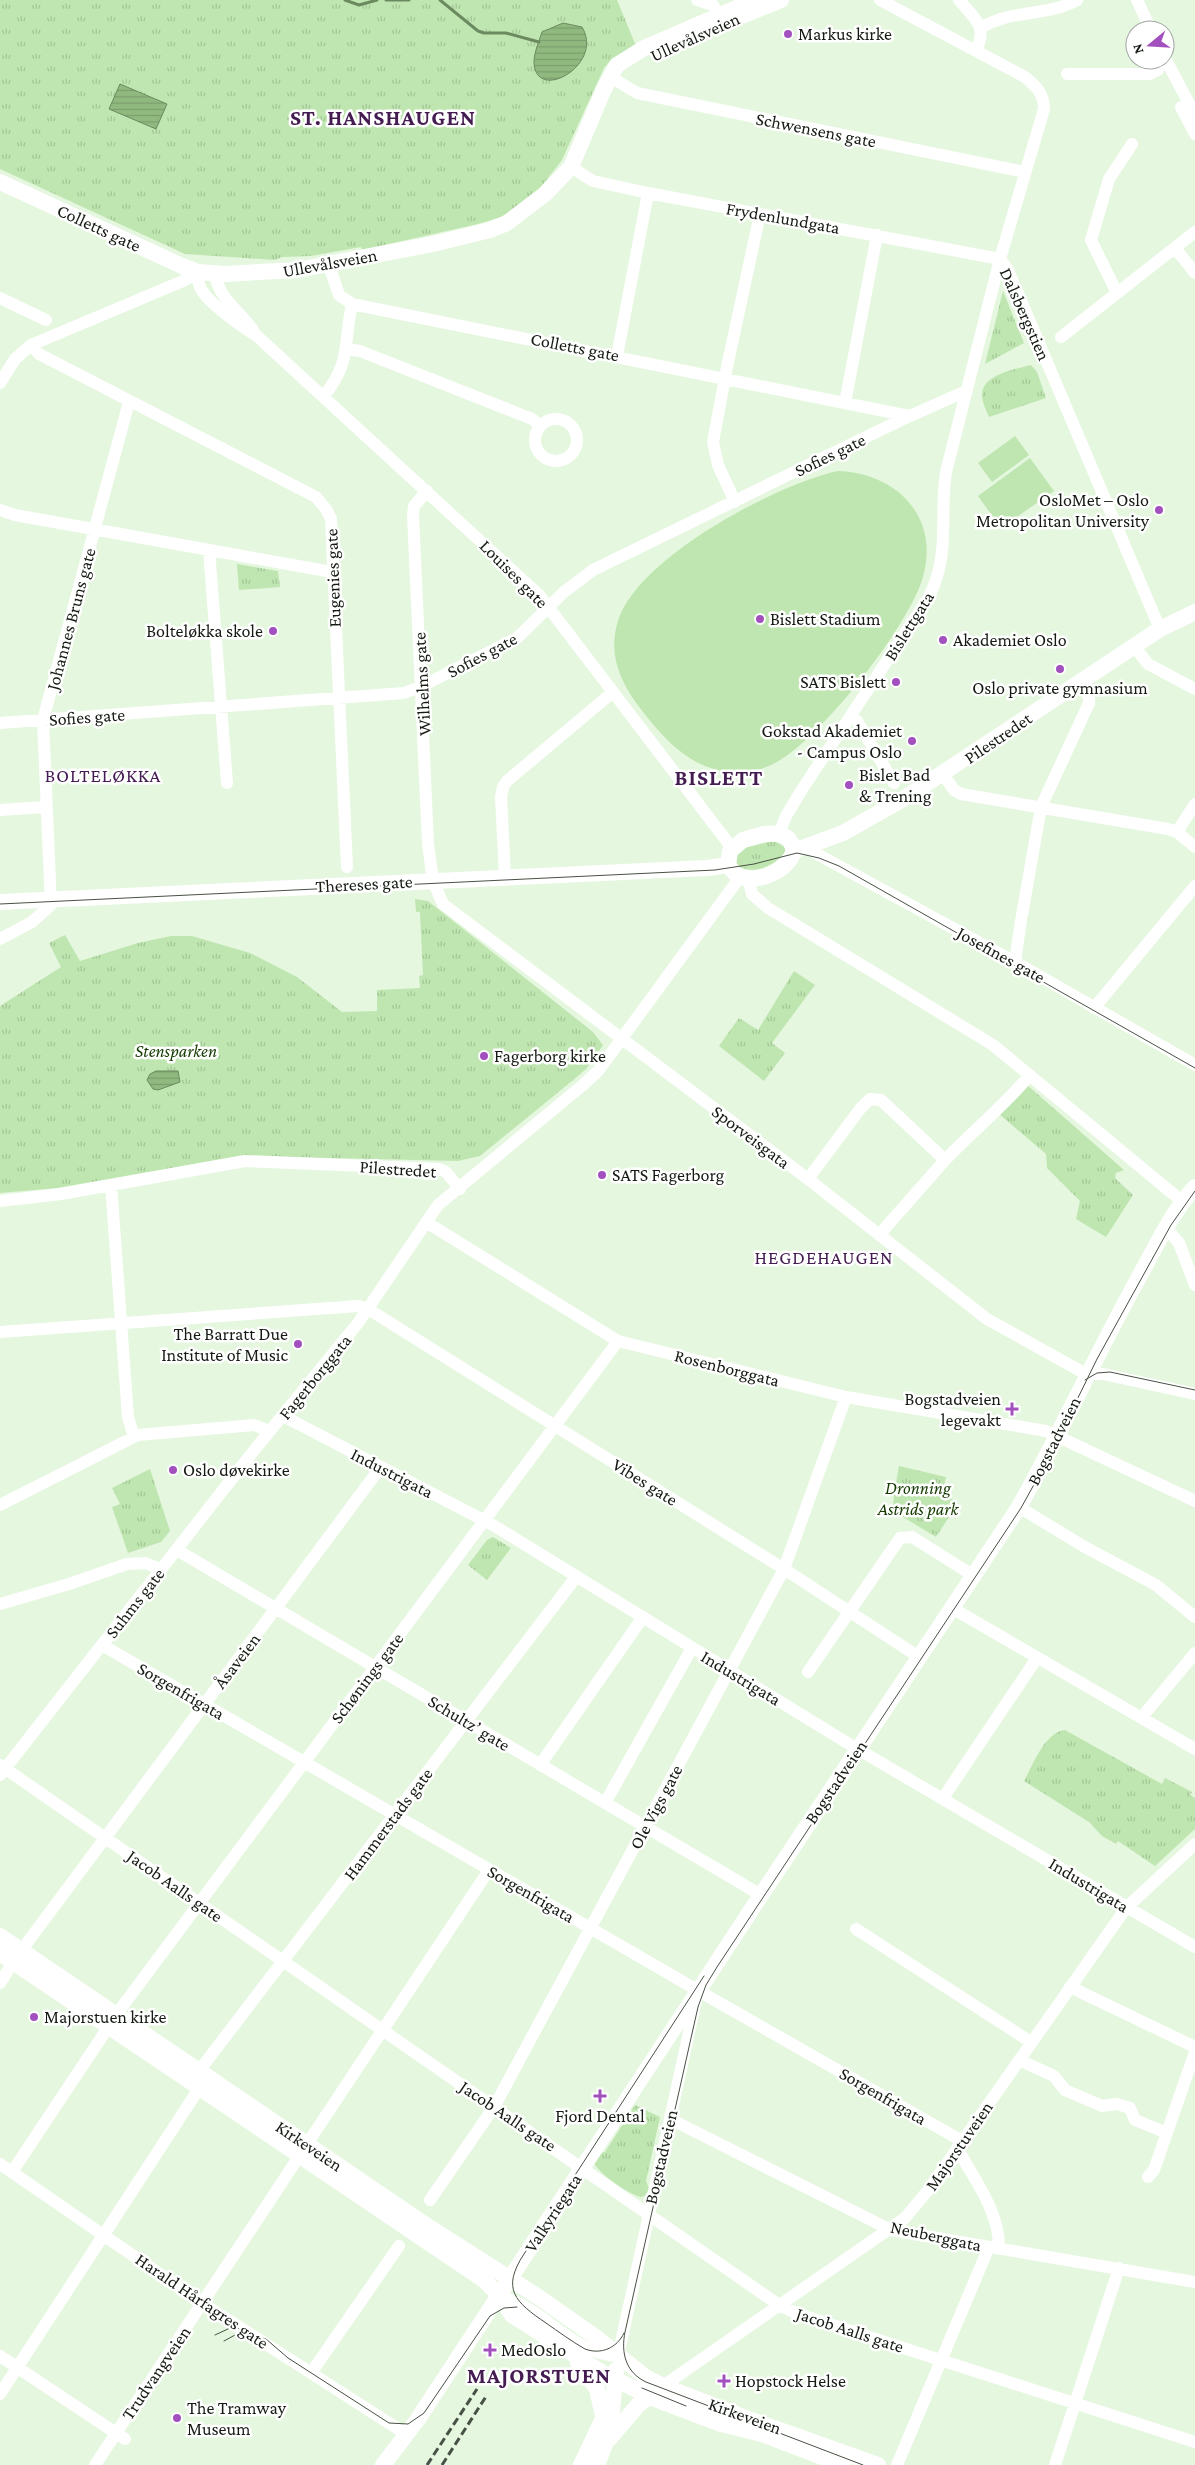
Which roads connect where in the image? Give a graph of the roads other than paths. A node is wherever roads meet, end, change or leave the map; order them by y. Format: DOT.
graph roads {
  1 [pos="697,0"];
  2 [pos="756,0"];
  3 [pos="781,0"];
  4 [pos="880,0"];
  5 [pos="959,0"];
  6 [pos="1077,0"];
  7 [pos="1137,0"];
  8 [pos="721,20"];
  9 [pos="1146,20"];
  10 [pos="980,28"];
  11 [pos="976,52"];
  12 [pos="1158,70"];
  13 [pos="1171,70"];
  14 [pos="1067,74"];
  15 [pos="611,77"];
  16 [pos="1181,107"];
  17 [pos="1195,116"];
  18 [pos="1195,134"];
  19 [pos="1132,144"];
  20 [pos="571,167"];
  21 [pos="1026,172"];
  22 [pos="0,182"];
  23 [pos="648,193"];
  24 [pos="760,214"];
  25 [pos="1195,232"];
  26 [pos="877,236"];
  27 [pos="1175,248"];
  28 [pos="1000,259"];
  29 [pos="329,265"];
  30 [pos="198,272"];
  31 [pos="1195,273"];
  32 [pos="215,274"];
  33 [pos="1117,293"];
  34 [pos="0,298"];
  35 [pos="352,304"];
  36 [pos="46,320"];
  37 [pos="257,336"];
  38 [pos="1061,337"];
  39 [pos="31,345"];
  40 [pos="347,349"];
  41 [pos="617,356"];
  42 [pos="724,378"];
  43 [pos="0,383"];
  44 [pos="966,392"];
  45 [pos="323,397"];
  46 [pos="129,402"];
  47 [pos="845,403"];
  48 [pos="909,416"];
  49 [pos="540,425"];
  50 [pos="427,491"];
  51 [pos="735,502"];
  52 [pos="0,510"];
  53 [pos="95,528"];
  54 [pos="209,550"];
  55 [pos="332,572"];
  56 [pos="549,607"];
  57 [pos="1195,612"];
  58 [pos="1160,629"];
  59 [pos="1134,646"];
  60 [pos="1080,683"];
  61 [pos="422,686"];
  62 [pos="1195,688"];
  63 [pos="613,692"];
  64 [pos="339,698"];
  65 [pos="220,707"];
  66 [pos="850,717"];
  67 [pos="43,720"];
  68 [pos="0,723"];
  69 [pos="943,774"];
  70 [pos="227,783"];
  71 [pos="894,783"];
  72 [pos="1195,804"];
  73 [pos="46,807"];
  74 [pos="1041,807"];
  75 [pos="0,810"];
  76 [pos="1177,832"];
  77 [pos="779,834"];
  78 [pos="1195,847"];
  79 [pos="732,848"];
  80 [pos="800,849"];
  81 [pos="728,865"];
  82 [pos="347,867"];
  83 [pos="505,877"];
  84 [pos="744,877"];
  85 [pos="433,881"];
  86 [pos="1195,886"];
  87 [pos="52,899"];
  88 [pos="0,902"];
  89 [pos="0,939"];
  90 [pos="1015,962"];
  91 [pos="1094,1008"];
  92 [pos="621,1040"];
  93 [pos="1195,1066"];
  94 [pos="1030,1075"];
  95 [pos="945,1160"];
  96 [pos="808,1179"];
  97 [pos="111,1186"];
  98 [pos="1195,1186"];
  99 [pos="460,1189"];
  100 [pos="0,1201"];
  101 [pos="1181,1204"];
  102 [pos="426,1222"];
  103 [pos="1166,1228"];
  104 [pos="879,1235"];
  105 [pos="1195,1285"];
  106 [pos="368,1310"];
  107 [pos="121,1323"];
  108 [pos="0,1332"];
  109 [pos="618,1341"];
  110 [pos="1086,1374"];
  111 [pos="1195,1394"];
  112 [pos="846,1397"];
  113 [pos="284,1416"];
  114 [pos="555,1426"];
  115 [pos="270,1432"];
  116 [pos="1057,1435"];
  117 [pos="134,1437"];
  118 [pos="380,1468"];
  119 [pos="1195,1501"];
  120 [pos="0,1505"];
  121 [pos="1019,1507"];
  122 [pos="485,1521"];
  123 [pos="177,1550"];
  124 [pos="161,1569"];
  125 [pos="784,1569"];
  126 [pos="974,1576"];
  127 [pos="576,1577"];
  128 [pos="0,1604"];
  129 [pos="952,1608"];
  130 [pos="276,1610"];
  131 [pos="849,1610"];
  132 [pos="1195,1616"];
  133 [pos="643,1617"];
  134 [pos="102,1645"];
  135 [pos="692,1648"];
  136 [pos="1195,1653"];
  137 [pos="919,1657"];
  138 [pos="1037,1658"];
  139 [pos="376,1668"];
  140 [pos="729,1670"];
  141 [pos="808,1672"];
  142 [pos="204,1704"];
  143 [pos="1142,1717"];
  144 [pos="466,1722"];
  145 [pos="1195,1749"];
  146 [pos="859,1750"];
  147 [pos="305,1762"];
  148 [pos="540,1765"];
  149 [pos="2,1769"];
  150 [pos="943,1798"];
  151 [pos="604,1803"];
  152 [pos="394,1815"];
  153 [pos="645,1828"];
  154 [pos="105,1837"];
  155 [pos="1195,1844"];
  156 [pos="489,1870"];
  157 [pos="761,1895"];
  158 [pos="200,1904"];
  159 [pos="1126,1908"];
  160 [pos="591,1929"];
  161 [pos="856,1929"];
  162 [pos="0,1936"];
  163 [pos="1195,1947"];
  164 [pos="12,1955"];
  165 [pos="284,1961"];
  166 [pos="0,1983"];
  167 [pos="1070,1987"];
  168 [pos="698,1991"];
  169 [pos="113,2021"];
  170 [pos="384,2031"];
  171 [pos="1031,2042"];
  172 [pos="1195,2047"];
  173 [pos="1195,2052"];
  174 [pos="1019,2060"];
  175 [pos="199,2080"];
  176 [pos="494,2107"];
  177 [pos="670,2119"];
  178 [pos="1167,2133"];
  179 [pos="959,2145"];
  180 [pos="303,2150"];
  181 [pos="0,2164"];
  182 [pos="583,2168"];
  183 [pos="12,2172"];
  184 [pos="1148,2177"];
  185 [pos="430,2200"];
  186 [pos="648,2213"];
  187 [pos="891,2230"];
  188 [pos="104,2234"];
  189 [pos="399,2246"];
  190 [pos="994,2248"];
  191 [pos="1119,2268"];
  192 [pos="510,2279"];
  193 [pos="1195,2282"];
  194 [pos="499,2296"];
  195 [pos="202,2303"];
  196 [pos="779,2304"];
  197 [pos="571,2355"];
  198 [pos="0,2356"];
  199 [pos="618,2356"];
  200 [pos="941,2360"];
  201 [pos="17,2367"];
  202 [pos="311,2373"];
  203 [pos="616,2380"];
  204 [pos="663,2386"];
  205 [pos="0,2394"];
  206 [pos="650,2396"];
  207 [pos="613,2402"];
  208 [pos="1076,2405"];
  209 [pos="603,2416"];
  210 [pos="406,2434"];
  211 [pos="121,2436"];
  212 [pos="608,2442"];
  213 [pos="1195,2442"];
  214 [pos="95,2465"];
  215 [pos="383,2465"];
  216 [pos="581,2465"];
  217 [pos="597,2465"];
  218 [pos="843,2465"];
  219 [pos="878,2465"];
  220 [pos="897,2465"];
  221 [pos="1056,2465"];
  1 -- 8 [label="street"];
  2 -- 8 [label="main road, Ullevålsveien"];
  3 -- 8 [label="main road, Ullevålsveien"];
  4 -- 11 [label="street, Dalsbergstien"];
  5 -- 10 [label="street"];
  6 -- 10 [label="street"];
  7 -- 9 [label="street"];
  8 -- 15 [label="main road, Ullevålsveien"];
  10 -- 11 [label="street"];
  11 -- 21 [label="street, Dalsbergstien"];
  12 -- 14 [label="street"];
  13 -- 17 [label="street"];
  15 -- 20 [label="main road, Ullevålsveien"];
  15 -- 21 [label="street, Schwensens gate"];
  16 -- 18 [label="street"];
  19 -- 33 [label="street"];
  20 -- 23 [label="street, Frydenlundgata"];
  20 -- 29 [label="main road, Ullevålsveien"];
  21 -- 28 [label="street, Dalsbergstien"];
  22 -- 30 [label="main road, Colletts gate"];
  23 -- 24 [label="street, Frydenlundgata"];
  23 -- 41 [label="street"];
  24 -- 26 [label="street, Frydenlundgata"];
  24 -- 42 [label="street"];
  25 -- 27 [label="street"];
  26 -- 28 [label="street, Frydenlundgata"];
  26 -- 47 [label="street"];
  27 -- 31 [label="street"];
  27 -- 33 [label="street"];
  28 -- 44 [label="street, Bislettgata"];
  28 -- 58 [label="street, Dalsbergstien"];
  29 -- 32 [label="main road, Ullevålsveien"];
  29 -- 35 [label="street"];
  30 -- 32 [label="main road, Ullevålsveien"];
  30 -- 37 [label="street, Louises gate"];
  30 -- 39 [label="street"];
  32 -- 37 [label="street, Louises gate"];
  33 -- 38 [label="street"];
  34 -- 36 [label="street"];
  35 -- 40 [label="street"];
  35 -- 41 [label="street, Colletts gate"];
  37 -- 45 [label="street, Louises gate"];
  39 -- 43 [label="street"];
  39 -- 46 [label="street, Eugenies gate"];
  40 -- 45 [label="street"];
  40 -- 49 [label="street"];
  41 -- 42 [label="street, Colletts gate"];
  42 -- 47 [label="street, Colletts gate"];
  42 -- 51 [label="street"];
  44 -- 48 [label="street, Sofies gate"];
  44 -- 66 [label="street, Bislettgata"];
  45 -- 50 [label="street, Louises gate"];
  46 -- 53 [label="street, Johannes Bruns gate"];
  46 -- 55 [label="street, Eugenies gate"];
  47 -- 48 [label="street, Colletts gate"];
  48 -- 51 [label="street, Sofies gate"];
  50 -- 56 [label="street, Louises gate"];
  50 -- 61 [label="street, Wilhelms gate"];
  51 -- 56 [label="street, Sofies gate"];
  52 -- 53 [label="street"];
  53 -- 54 [label="street"];
  53 -- 67 [label="street, Johannes Bruns gate"];
  54 -- 55 [label="street"];
  54 -- 65 [label="street"];
  55 -- 64 [label="street, Eugenies gate"];
  56 -- 61 [label="street, Sofies gate"];
  56 -- 63 [label="street, Louises gate"];
  57 -- 58 [label="main road, Pilestredet"];
  58 -- 59 [label="main road, Pilestredet"];
  59 -- 60 [label="main road, Pilestredet"];
  59 -- 62 [label="street"];
  60 -- 69 [label="main road, Pilestredet"];
  60 -- 74 [label="street"];
  61 -- 64 [label="street, Sofies gate"];
  61 -- 85 [label="street, Wilhelms gate"];
  63 -- 79 [label="street, Louises gate"];
  63 -- 83 [label="street"];
  64 -- 65 [label="street, Sofies gate"];
  64 -- 82 [label="street, Eugenies gate"];
  65 -- 67 [label="street, Sofies gate"];
  65 -- 70 [label="street"];
  66 -- 71 [label="street"];
  66 -- 77 [label="street, Bislettgata"];
  67 -- 68 [label="street, Sofies gate"];
  67 -- 73 [label="street, Johannes Bruns gate"];
  69 -- 74 [label="street"];
  69 -- 80 [label="main road, Pilestredet"];
  72 -- 76 [label="street"];
  73 -- 75 [label="street"];
  73 -- 87 [label="street, Johannes Bruns gate"];
  74 -- 76 [label="street"];
  74 -- 90 [label="street"];
  76 -- 78 [label="street"];
  77 -- 79 [label="main road"];
  77 -- 80 [label="main road"];
  79 -- 81 [label="main road"];
  80 -- 84 [label="main road"];
  80 -- 90 [label="street, Josefines gate"];
  81 -- 83 [label="main road, Thereses gate"];
  81 -- 84 [label="main road"];
  83 -- 85 [label="main road, Thereses gate"];
  84 -- 92 [label="street, Pilestredet"];
  84 -- 94 [label="street"];
  85 -- 87 [label="main road, Thereses gate"];
  85 -- 92 [label="street, Sporveisgata"];
  86 -- 91 [label="street"];
  87 -- 88 [label="main road, Thereses gate"];
  87 -- 89 [label="street"];
  90 -- 91 [label="street, Josefines gate"];
  91 -- 93 [label="street, Josefines gate"];
  92 -- 96 [label="street, Sporveisgata"];
  92 -- 99 [label="street, Pilestredet"];
  94 -- 95 [label="street"];
  94 -- 101 [label="street"];
  95 -- 96 [label="street"];
  95 -- 104 [label="street"];
  96 -- 104 [label="street, Sporveisgata"];
  97 -- 99 [label="street, Pilestredet"];
  97 -- 100 [label="street, Pilestredet"];
  97 -- 107 [label="street"];
  98 -- 101 [label="main road, Bogstadveien"];
  99 -- 102 [label="street, Fagerborggata"];
  101 -- 103 [label="main road, Bogstadveien"];
  102 -- 106 [label="street, Fagerborggata"];
  102 -- 109 [label="street, Rosenborggata"];
  103 -- 105 [label="street"];
  103 -- 110 [label="main road, Bogstadveien"];
  104 -- 110 [label="street, Sporveisgata"];
  106 -- 107 [label="street"];
  106 -- 113 [label="street, Fagerborggata"];
  106 -- 114 [label="street, Vibes gate"];
  107 -- 108 [label="street"];
  107 -- 117 [label="street"];
  109 -- 112 [label="street, Rosenborggata"];
  109 -- 114 [label="street, Schønings gate"];
  110 -- 111 [label="street"];
  110 -- 116 [label="main road, Bogstadveien"];
  112 -- 116 [label="street, Rosenborggata"];
  112 -- 125 [label="street, Ole Vigs gate"];
  113 -- 115 [label="street, Fagerborggata"];
  113 -- 118 [label="street, Industrigata"];
  114 -- 122 [label="street, Schønings gate"];
  114 -- 125 [label="street, Vibes gate"];
  115 -- 117 [label="street, Fagerborggata"];
  115 -- 123 [label="street, Suhms gate"];
  116 -- 119 [label="street, Rosenborggata"];
  116 -- 121 [label="main road, Bogstadveien"];
  117 -- 120 [label="street, Fagerborggata"];
  118 -- 122 [label="street, Industrigata"];
  118 -- 130 [label="street, Åsaveien"];
  121 -- 126 [label="main road, Bogstadveien"];
  121 -- 132 [label="street"];
  122 -- 127 [label="street, Industrigata"];
  122 -- 139 [label="street, Schønings gate"];
  123 -- 124 [label="street, Suhms gate"];
  123 -- 130 [label="street, Schultz’ gate"];
  124 -- 128 [label="street"];
  124 -- 134 [label="street, Suhms gate"];
  125 -- 131 [label="street, Vibes gate"];
  125 -- 140 [label="street, Ole Vigs gate"];
  126 -- 129 [label="main road, Bogstadveien"];
  126 -- 131 [label="street"];
  127 -- 133 [label="street, Industrigata"];
  127 -- 144 [label="street, Hammerstads gate"];
  129 -- 137 [label="main road, Bogstadveien"];
  129 -- 138 [label="street"];
  130 -- 139 [label="street, Schultz’ gate"];
  130 -- 142 [label="street, Åsaveien"];
  131 -- 137 [label="street, Vibes gate"];
  131 -- 141 [label="street"];
  133 -- 135 [label="street, Industrigata"];
  133 -- 148 [label="street"];
  134 -- 142 [label="street, Sorgenfrigata"];
  134 -- 149 [label="street, Suhms gate"];
  135 -- 140 [label="street, Industrigata"];
  135 -- 151 [label="street"];
  136 -- 143 [label="street"];
  137 -- 146 [label="main road, Bogstadveien"];
  138 -- 143 [label="street"];
  138 -- 150 [label="street"];
  139 -- 144 [label="street, Schultz’ gate"];
  139 -- 147 [label="street, Schønings gate"];
  140 -- 146 [label="street, Industrigata"];
  140 -- 153 [label="street, Ole Vigs gate"];
  142 -- 147 [label="street, Sorgenfrigata"];
  142 -- 154 [label="street, Åsaveien"];
  143 -- 145 [label="street"];
  144 -- 148 [label="street, Schultz’ gate"];
  144 -- 152 [label="street, Hammerstads gate"];
  146 -- 150 [label="street, Industrigata"];
  146 -- 157 [label="main road, Bogstadveien"];
  147 -- 152 [label="street, Sorgenfrigata"];
  147 -- 158 [label="street, Schønings gate"];
  148 -- 151 [label="street, Schultz’ gate"];
  149 -- 154 [label="street, Jacob Aalls gate"];
  150 -- 159 [label="street, Industrigata"];
  151 -- 153 [label="street, Schultz’ gate"];
  152 -- 156 [label="street, Sorgenfrigata"];
  152 -- 165 [label="street, Hammerstads gate"];
  153 -- 157 [label="street, Schultz’ gate"];
  153 -- 160 [label="street, Ole Vigs gate"];
  154 -- 158 [label="street, Jacob Aalls gate"];
  154 -- 164 [label="street, Åsaveien"];
  155 -- 159 [label="street, Majorstuveien"];
  156 -- 160 [label="street, Sorgenfrigata"];
  156 -- 170 [label="street, Trudvangveien"];
  157 -- 168 [label="main road, Bogstadveien"];
  158 -- 165 [label="street, Jacob Aalls gate"];
  158 -- 169 [label="street, Schønings gate"];
  159 -- 163 [label="street, Industrigata"];
  159 -- 167 [label="street, Majorstuveien"];
  160 -- 168 [label="street, Sorgenfrigata"];
  160 -- 176 [label="street, Ole Vigs gate"];
  161 -- 171 [label="street"];
  162 -- 164 [label="main road, Kirkeveien"];
  164 -- 166 [label="street, Åsaveien"];
  164 -- 169 [label="main road, Kirkeveien"];
  165 -- 170 [label="street, Jacob Aalls gate"];
  165 -- 175 [label="street, Hammerstads gate"];
  167 -- 171 [label="street, Majorstuveien"];
  167 -- 172 [label="street"];
  168 -- 177 [label="street, Bogstadveien"];
  168 -- 179 [label="street, Sorgenfrigata"];
  168 -- 182 [label="main road, Valkyriegata"];
  169 -- 175 [label="main road, Kirkeveien"];
  169 -- 183 [label="street, Schønings gate"];
  170 -- 176 [label="street, Jacob Aalls gate"];
  170 -- 180 [label="street, Trudvangveien"];
  171 -- 174 [label="street, Majorstuveien"];
  173 -- 178 [label="street"];
  174 -- 178 [label="street"];
  174 -- 179 [label="street, Majorstuveien"];
  175 -- 180 [label="main road, Kirkeveien"];
  175 -- 188 [label="street, Hammerstads gate"];
  176 -- 182 [label="street, Jacob Aalls gate"];
  176 -- 185 [label="street, Ole Vigs gate"];
  177 -- 186 [label="street, Bogstadveien"];
  177 -- 187 [label="street, Neuberggata"];
  178 -- 184 [label="street"];
  179 -- 187 [label="street, Majorstuveien"];
  179 -- 190 [label="street"];
  180 -- 192 [label="main road, Kirkeveien"];
  180 -- 194 [label="main road, Kirkeveien"];
  180 -- 195 [label="street, Trudvangveien"];
  181 -- 183 [label="street, Harald Hårfagres gate"];
  182 -- 186 [label="street, Jacob Aalls gate"];
  182 -- 192 [label="main road, Valkyriegata"];
  183 -- 188 [label="street, Harald Hårfagres gate"];
  186 -- 196 [label="street, Jacob Aalls gate"];
  186 -- 199 [label="street, Bogstadveien"];
  187 -- 190 [label="street, Neuberggata"];
  187 -- 196 [label="street, Majorstuveien"];
  188 -- 195 [label="street, Harald Hårfagres gate"];
  188 -- 201 [label="street, Hammerstads gate"];
  189 -- 202 [label="street"];
  190 -- 191 [label="street, Neuberggata"];
  190 -- 200 [label="street"];
  191 -- 193 [label="street, Neuberggata"];
  191 -- 208 [label="street"];
  192 -- 194 [label="main road, Valkyriegata"];
  192 -- 199 [label="main road, Kirkeveien"];
  194 -- 197 [label="main road, Kirkeveien"];
  194 -- 199 [label="street, Kirkeveien"];
  194 -- 210 [label="main road, Valkyriegata"];
  195 -- 202 [label="street, Harald Hårfagres gate"];
  195 -- 211 [label="street, Trudvangveien"];
  196 -- 200 [label="street, Jacob Aalls gate"];
  196 -- 204 [label="street, Majorstuveien"];
  197 -- 203 [label="main road, Kirkeveien"];
  197 -- 209 [label="main road"];
  198 -- 201 [label="street"];
  199 -- 203 [label="main road, Bogstadveien"];
  199 -- 204 [label="main road, Kirkeveien"];
  200 -- 208 [label="street, Jacob Aalls gate"];
  200 -- 220 [label="street"];
  201 -- 205 [label="street, Hammerstads gate"];
  201 -- 211 [label="street"];
  202 -- 210 [label="street, Harald Hårfagres gate"];
  203 -- 206 [label="main road, Kirkeveien"];
  203 -- 207 [label="main road, Bogstadveien"];
  204 -- 206 [label="main road"];
  204 -- 219 [label="main road, Kirkeveien"];
  206 -- 212 [label="main road"];
  206 -- 218 [label="main road, Kirkeveien"];
  207 -- 209 [label="main road, Bogstadveien"];
  207 -- 212 [label="main road, Bogstadveien"];
  208 -- 213 [label="street, Jacob Aalls gate"];
  208 -- 221 [label="street"];
  209 -- 216 [label="main road, Bogstadveien"];
  210 -- 215 [label="main road, Valkyriegata"];
  211 -- 214 [label="street, Trudvangveien"];
  212 -- 217 [label="main road, Bogstadveien"];
}
